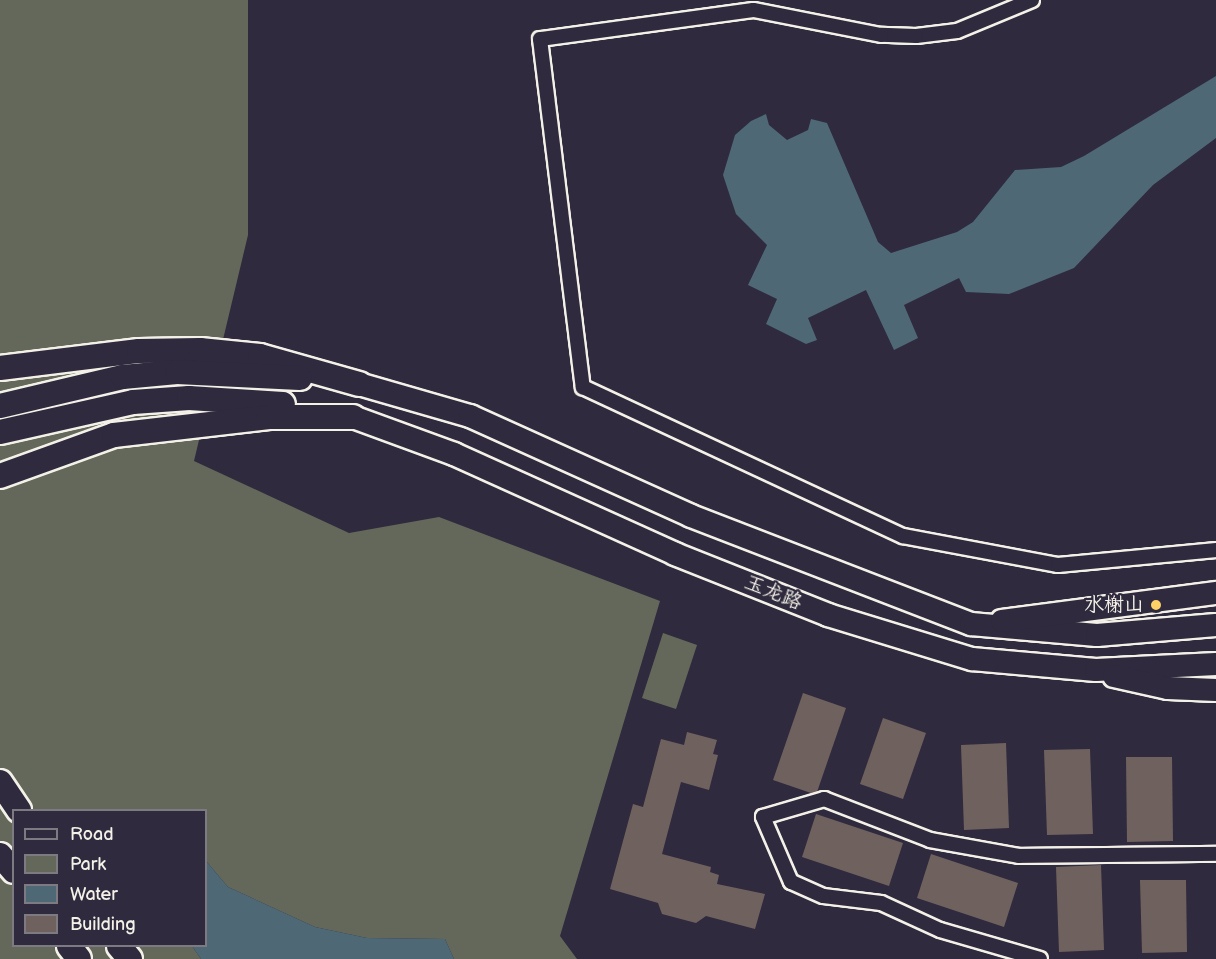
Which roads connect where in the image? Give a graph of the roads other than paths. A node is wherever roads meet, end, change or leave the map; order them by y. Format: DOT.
graph roads {
  1 [pos="1032,0"];
  2 [pos="0,368"];
  3 [pos="359,384"];
  4 [pos="0,406"];
  5 [pos="353,417"];
  6 [pos="0,432"];
  7 [pos="0,476"];
  8 [pos="1216,550"];
  9 [pos="1216,593"];
  10 [pos="971,624"];
  11 [pos="1216,625"];
  12 [pos="1216,664"];
  13 [pos="1096,670"];
  14 [pos="1216,690"];
  15 [pos="0,782"];
  16 [pos="0,794"];
  17 [pos="12,809"];
  18 [pos="18,809"];
  19 [pos="1216,854"];
  20 [pos="0,857"];
  21 [pos="12,869"];
  22 [pos="71,947"];
  23 [pos="121,947"];
  24 [pos="80,959"];
  25 [pos="130,959"];
  26 [pos="1040,959"];
  1 -- 8 [label="street"];
  2 -- 3 [label="highway"];
  3 -- 4 [label="highway"];
  3 -- 10 [label="main road, 玉龙路"];
  5 -- 6 [label="highway"];
  5 -- 7 [label="highway"];
  5 -- 13 [label="main road, 玉龙路"];
  9 -- 10 [label="main road"];
  10 -- 11 [label="main road, 玉龙路"];
  12 -- 13 [label="main road, 玉龙路"];
  13 -- 14 [label="main road"];
  15 -- 18 [label="highway"];
  16 -- 17 [label="highway"];
  19 -- 26 [label="street"];
  20 -- 21 [label="highway"];
  22 -- 24 [label="highway"];
  23 -- 25 [label="highway"];
}
